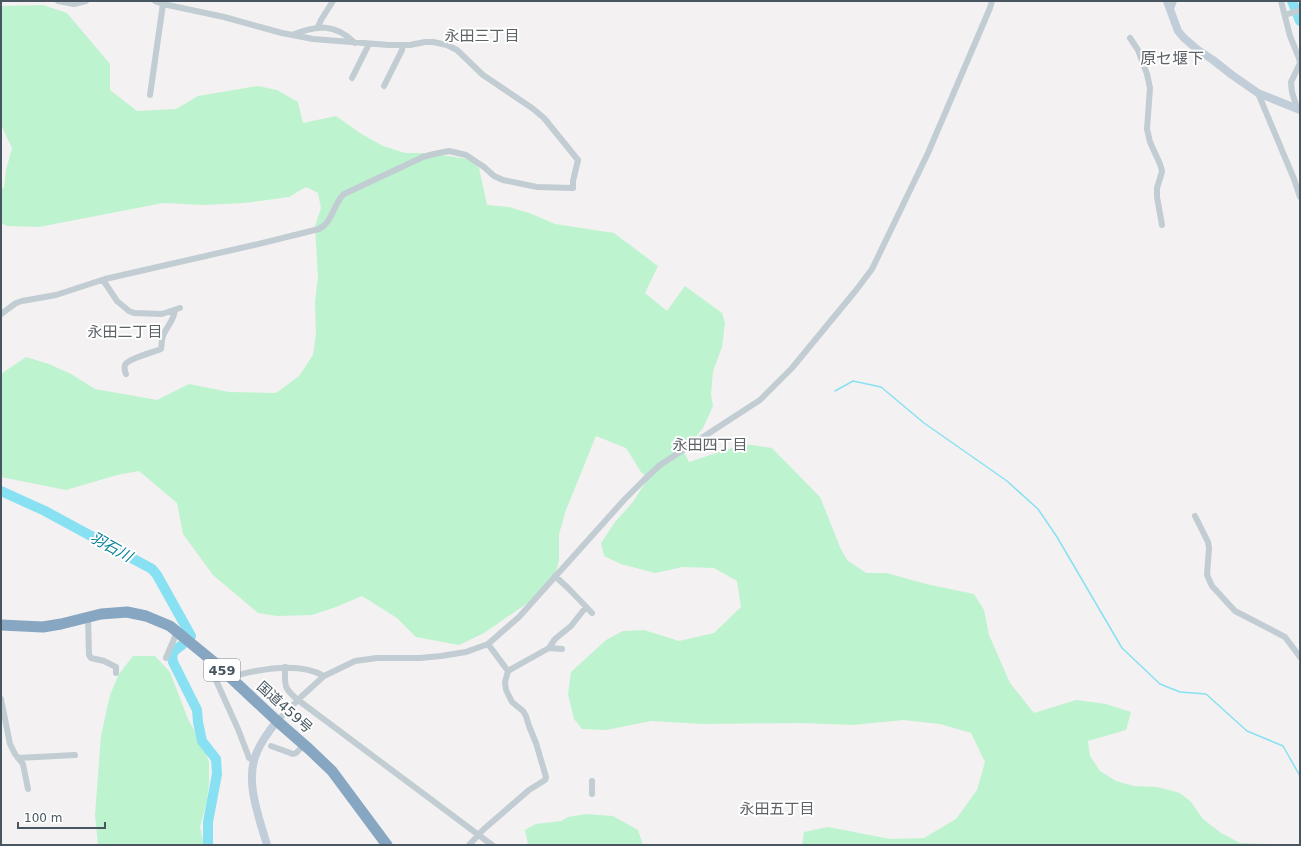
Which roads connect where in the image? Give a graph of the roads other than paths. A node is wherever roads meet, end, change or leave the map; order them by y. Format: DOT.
graph roads {
  1 [pos="58,1"];
  2 [pos="86,1"];
  3 [pos="155,1"];
  4 [pos="333,1"];
  5 [pos="992,1"];
  6 [pos="1167,1"];
  7 [pos="1174,1"];
  8 [pos="1281,1"];
  9 [pos="163,4"];
  10 [pos="1300,10"];
  11 [pos="1170,11"];
  12 [pos="1285,15"];
  13 [pos="318,27"];
  14 [pos="292,35"];
  15 [pos="1130,38"];
  16 [pos="355,43"];
  17 [pos="369,44"];
  18 [pos="403,45"];
  19 [pos="1300,63"];
  20 [pos="352,78"];
  21 [pos="384,86"];
  22 [pos="1258,93"];
  23 [pos="150,95"];
  24 [pos="1298,109"];
  25 [pos="1300,196"];
  26 [pos="1162,225"];
  27 [pos="103,280"];
  28 [pos="1,314"];
  29 [pos="126,374"];
  30 [pos="1195,516"];
  31 [pos="555,576"];
  32 [pos="586,606"];
  33 [pos="592,613"];
  34 [pos="88,617"];
  35 [pos="1,625"];
  36 [pos="177,632"];
  37 [pos="488,644"];
  38 [pos="549,648"];
  39 [pos="562,649"];
  40 [pos="1300,657"];
  41 [pos="166,658"];
  42 [pos="285,667"];
  43 [pos="221,669"];
  44 [pos="508,671"];
  45 [pos="116,673"];
  46 [pos="324,676"];
  47 [pos="232,679"];
  48 [pos="1,699"];
  49 [pos="298,700"];
  50 [pos="277,721"];
  51 [pos="304,745"];
  52 [pos="271,746"];
  53 [pos="75,756"];
  54 [pos="18,758"];
  55 [pos="254,760"];
  56 [pos="592,781"];
  57 [pos="28,789"];
  58 [pos="592,794"];
  59 [pos="478,834"];
  60 [pos="267,845"];
  61 [pos="387,845"];
  62 [pos="469,845"];
  63 [pos="492,845"];
  1 -- 2 [label="street"];
  3 -- 9 [label="street"];
  4 -- 13 [label="street"];
  5 -- 31 [label="street"];
  6 -- 11 [label="street"];
  7 -- 11 [label="street"];
  8 -- 12 [label="street"];
  9 -- 14 [label="street"];
  9 -- 23 [label="street"];
  10 -- 12 [label="street"];
  11 -- 22 [label="street"];
  12 -- 19 [label="street"];
  13 -- 14 [label="street"];
  13 -- 16 [label="street"];
  14 -- 16 [label="street"];
  15 -- 26 [label="street"];
  16 -- 17 [label="street"];
  17 -- 18 [label="street"];
  17 -- 20 [label="street"];
  18 -- 21 [label="street"];
  18 -- 27 [label="street"];
  19 -- 24 [label="street"];
  22 -- 24 [label="street"];
  22 -- 25 [label="street"];
  27 -- 28 [label="street"];
  27 -- 29 [label="street"];
  30 -- 40 [label="street"];
  31 -- 32 [label="street"];
  31 -- 37 [label="street"];
  32 -- 33 [label="street"];
  32 -- 38 [label="street"];
  34 -- 35 [label="highway, 国道459号 / 459"];
  34 -- 36 [label="highway, 国道459号 / 459"];
  34 -- 45 [label="street"];
  36 -- 41 [label="street"];
  36 -- 43 [label="highway, 国道459号 / 459"];
  37 -- 44 [label="street"];
  37 -- 46 [label="street"];
  38 -- 39 [label="street"];
  38 -- 44 [label="street"];
  42 -- 46 [label="street"];
  42 -- 47 [label="street"];
  42 -- 49 [label="street"];
  43 -- 47 [label="highway, 国道459号 / 459"];
  43 -- 55 [label="street"];
  44 -- 59 [label="street"];
  46 -- 49 [label="street"];
  47 -- 50 [label="highway, 国道459号 / 459"];
  48 -- 54 [label="street"];
  49 -- 50 [label="street"];
  49 -- 59 [label="street"];
  50 -- 51 [label="highway, 国道459号 / 459"];
  50 -- 55 [label="street"];
  51 -- 52 [label="street"];
  51 -- 61 [label="highway, 国道459号 / 459"];
  53 -- 54 [label="street"];
  54 -- 57 [label="street"];
  55 -- 60 [label="street"];
  56 -- 58 [label="street"];
  59 -- 62 [label="street"];
  59 -- 63 [label="street"];
}
